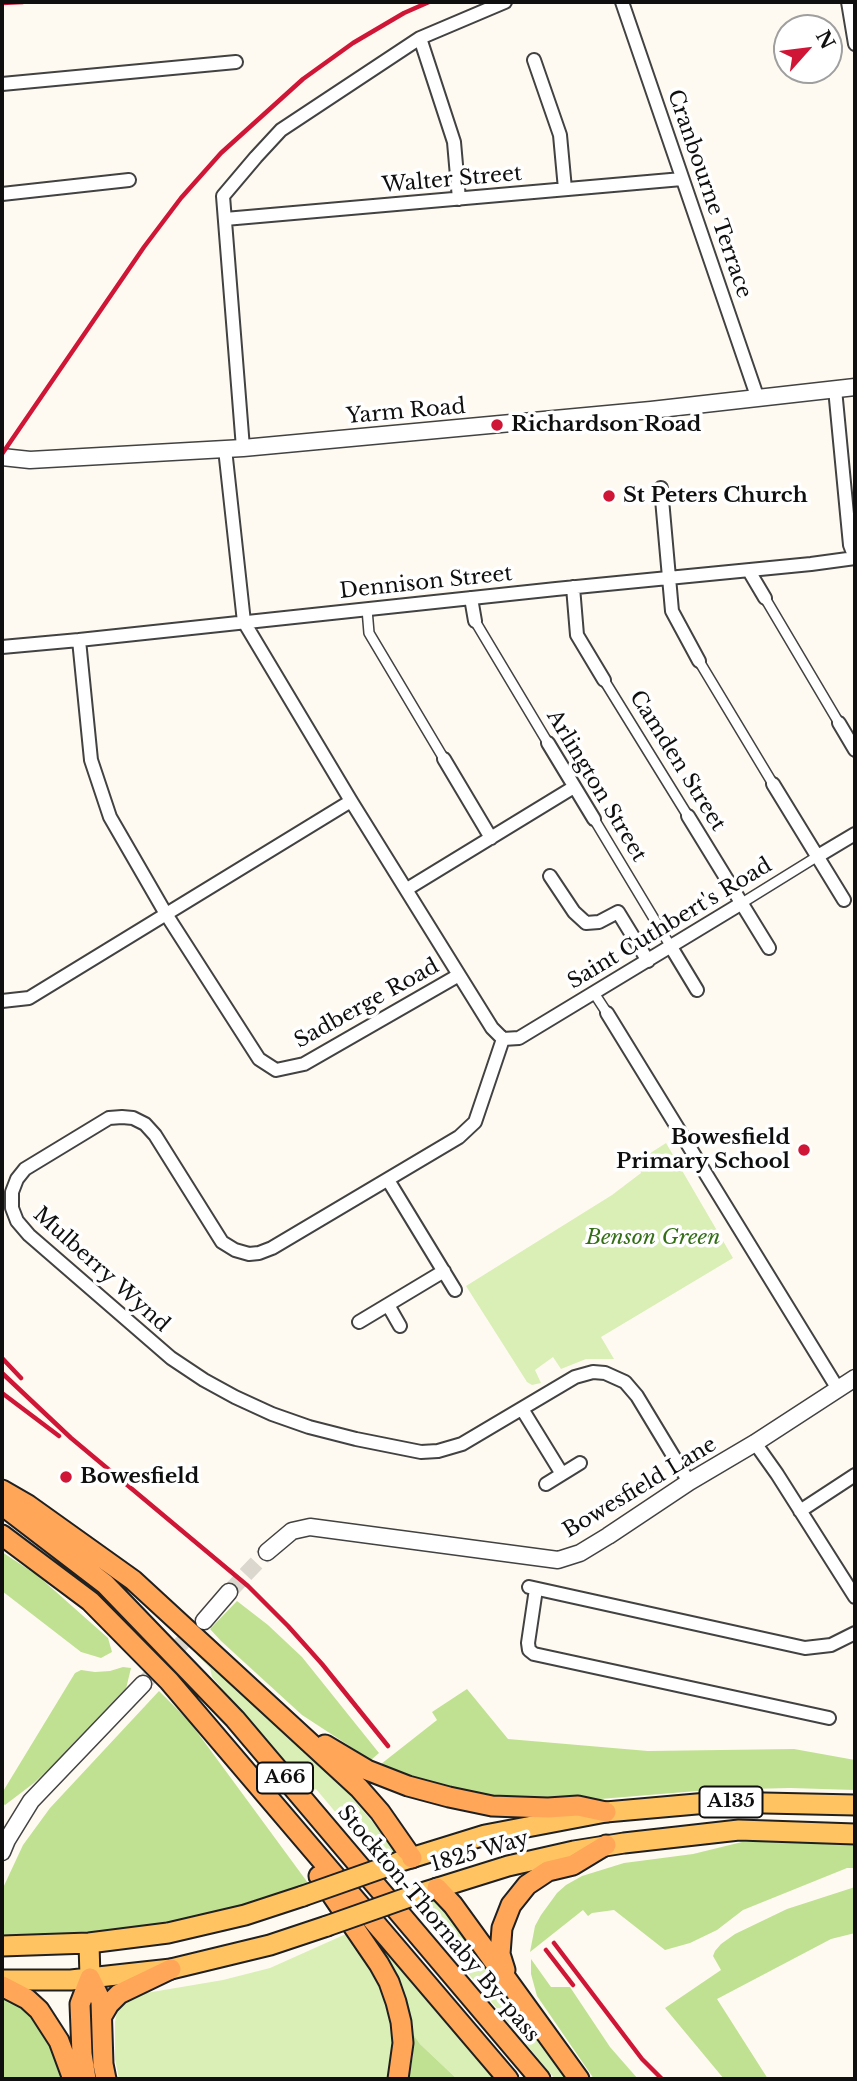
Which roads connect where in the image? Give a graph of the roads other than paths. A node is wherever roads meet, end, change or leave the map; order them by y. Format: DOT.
graph roads {
  1 [pos="505,2"];
  2 [pos="622,2"];
  3 [pos="848,2"];
  4 [pos="420,38"];
  5 [pos="855,44"];
  6 [pos="534,60"];
  7 [pos="236,62"];
  8 [pos="2,84"];
  9 [pos="682,179"];
  10 [pos="129,180"];
  11 [pos="565,189"];
  12 [pos="2,194"];
  13 [pos="459,199"];
  14 [pos="225,219"];
  15 [pos="855,387"];
  16 [pos="835,389"];
  17 [pos="758,400"];
  18 [pos="243,448"];
  19 [pos="225,449"];
  20 [pos="2,457"];
  21 [pos="661,488"];
  22 [pos="855,558"];
  23 [pos="749,570"];
  24 [pos="668,577"];
  25 [pos="573,587"];
  26 [pos="471,598"];
  27 [pos="765,598"];
  28 [pos="367,609"];
  29 [pos="475,621"];
  30 [pos="244,622"];
  31 [pos="79,640"];
  32 [pos="2,647"];
  33 [pos="699,661"];
  34 [pos="604,680"];
  35 [pos="839,723"];
  36 [pos="548,743"];
  37 [pos="855,750"];
  38 [pos="444,760"];
  39 [pos="773,784"];
  40 [pos="574,787"];
  41 [pos="351,801"];
  42 [pos="688,816"];
  43 [pos="594,819"];
  44 [pos="855,834"];
  45 [pos="491,838"];
  46 [pos="818,856"];
  47 [pos="550,876"];
  48 [pos="407,889"];
  49 [pos="844,900"];
  50 [pos="742,904"];
  51 [pos="166,914"];
  52 [pos="671,947"];
  53 [pos="769,948"];
  54 [pos="648,961"];
  55 [pos="459,975"];
  56 [pos="697,990"];
  57 [pos="594,993"];
  58 [pos="2,1002"];
  59 [pos="607,1013"];
  60 [pos="503,1039"];
  61 [pos="388,1180"];
  62 [pos="444,1271"];
  63 [pos="455,1290"];
  64 [pos="388,1305"];
  65 [pos="359,1322"];
  66 [pos="400,1326"];
  67 [pos="855,1378"];
  68 [pos="838,1389"];
  69 [pos="522,1409"];
  70 [pos="755,1443"];
  71 [pos="580,1463"];
  72 [pos="562,1474"];
  73 [pos="855,1475"];
  74 [pos="689,1482"];
  75 [pos="546,1484"];
  76 [pos="2,1490"];
  77 [pos="2,1505"];
  78 [pos="800,1511"];
  79 [pos="2,1535"];
  80 [pos="267,1552"];
  81 [pos="229,1592"];
  82 [pos="855,1597"];
  83 [pos="204,1621"];
  84 [pos="855,1633"];
  85 [pos="143,1684"];
  86 [pos="829,1718"];
  87 [pos="294,1727"];
  88 [pos="254,1780"];
  89 [pos="855,1805"];
  90 [pos="606,1812"];
  91 [pos="855,1834"];
  92 [pos="3,1843"];
  93 [pos="606,1845"];
  94 [pos="403,1861"];
  95 [pos="437,1888"];
  96 [pos="89,1943"];
  97 [pos="2,1946"];
  98 [pos="171,1969"];
  99 [pos="90,1978"];
  100 [pos="507,1978"];
  101 [pos="2,1980"];
  102 [pos="2,1986"];
  103 [pos="102,2016"];
  104 [pos="73,2079"];
  105 [pos="86,2079"];
  106 [pos="106,2079"];
  107 [pos="398,2079"];
  108 [pos="508,2079"];
  109 [pos="540,2079"];
  110 [pos="579,2079"];
  1 -- 4 [label="street"];
  2 -- 9 [label="street, Cranbourne Terrace"];
  3 -- 5 [label="street"];
  4 -- 13 [label="street"];
  4 -- 14 [label="street"];
  6 -- 11 [label="street"];
  7 -- 8 [label="street"];
  9 -- 11 [label="street, Walter Street"];
  9 -- 17 [label="street, Cranbourne Terrace"];
  10 -- 12 [label="street"];
  11 -- 13 [label="street, Walter Street"];
  13 -- 14 [label="street, Walter Street"];
  14 -- 18 [label="street"];
  15 -- 16 [label="street, Yarm Road"];
  16 -- 17 [label="street, Yarm Road"];
  16 -- 22 [label="street"];
  17 -- 18 [label="street, Yarm Road"];
  18 -- 19 [label="street, Yarm Road"];
  19 -- 20 [label="street, Yarm Road"];
  19 -- 30 [label="street"];
  21 -- 24 [label="street"];
  22 -- 23 [label="street, Dennison Street"];
  23 -- 24 [label="street, Dennison Street"];
  23 -- 27 [label="street"];
  24 -- 25 [label="street, Dennison Street"];
  24 -- 33 [label="street"];
  25 -- 26 [label="street, Dennison Street"];
  25 -- 34 [label="street, Camden Street"];
  26 -- 28 [label="street, Dennison Street"];
  26 -- 29 [label="street, Arlington Street"];
  27 -- 35 [label="street"];
  28 -- 30 [label="street, Dennison Street"];
  28 -- 38 [label="street"];
  29 -- 36 [label="street, Arlington Street"];
  30 -- 31 [label="street, Dennison Street"];
  30 -- 41 [label="street"];
  31 -- 32 [label="street, Dennison Street"];
  31 -- 51 [label="street, Sadberge Road"];
  33 -- 39 [label="street"];
  34 -- 42 [label="street, Camden Street"];
  35 -- 37 [label="street"];
  36 -- 40 [label="street, Arlington Street"];
  38 -- 45 [label="street"];
  39 -- 46 [label="street"];
  40 -- 43 [label="street, Arlington Street"];
  40 -- 45 [label="street"];
  41 -- 48 [label="street"];
  41 -- 51 [label="street"];
  42 -- 50 [label="street, Camden Street"];
  43 -- 52 [label="street, Arlington Street"];
  44 -- 46 [label="street, Saint Cuthbert's Road"];
  45 -- 48 [label="street"];
  46 -- 49 [label="street"];
  46 -- 50 [label="street, Saint Cuthbert's Road"];
  47 -- 54 [label="street"];
  48 -- 55 [label="street"];
  50 -- 52 [label="street, Saint Cuthbert's Road"];
  50 -- 53 [label="street, Camden Street"];
  51 -- 55 [label="street, Sadberge Road"];
  51 -- 58 [label="street"];
  52 -- 54 [label="street, Saint Cuthbert's Road"];
  52 -- 56 [label="street, Arlington Street"];
  54 -- 57 [label="street, Saint Cuthbert's Road"];
  55 -- 60 [label="street"];
  57 -- 59 [label="street"];
  57 -- 60 [label="street, Saint Cuthbert's Road"];
  59 -- 68 [label="street"];
  60 -- 61 [label="street, Mulberry Wynd"];
  61 -- 62 [label="street"];
  61 -- 69 [label="street, Mulberry Wynd"];
  62 -- 63 [label="street"];
  62 -- 64 [label="street"];
  64 -- 65 [label="street"];
  64 -- 66 [label="street"];
  67 -- 68 [label="street, Bowesfield Lane"];
  68 -- 70 [label="street, Bowesfield Lane"];
  69 -- 72 [label="street"];
  69 -- 74 [label="street, Mulberry Wynd"];
  70 -- 74 [label="street, Bowesfield Lane"];
  70 -- 78 [label="street"];
  71 -- 72 [label="street"];
  72 -- 75 [label="street"];
  73 -- 78 [label="street"];
  74 -- 80 [label="street, Bowesfield Lane"];
  76 -- 87 [label="highway, A66"];
  77 -- 109 [label="highway, Stockton-Thornaby By-pass / A66"];
  78 -- 82 [label="street"];
  79 -- 88 [label="highway, A66"];
  81 -- 83 [label="street"];
  84 -- 86 [label="street"];
  85 -- 92 [label="street"];
  87 -- 90 [label="highway"];
  87 -- 94 [label="highway, A66"];
  88 -- 107 [label="highway, A66"];
  88 -- 108 [label="highway, A66"];
  89 -- 90 [label="main road, 1825 Way / A135"];
  90 -- 94 [label="main road, 1825 Way / A135"];
  91 -- 93 [label="main road, 1825 Way / A135"];
  93 -- 95 [label="main road, 1825 Way / A135"];
  93 -- 100 [label="highway"];
  94 -- 95 [label="main road"];
  94 -- 96 [label="main road, 1825 Way / A135, bridge"];
  95 -- 98 [label="main road, 1825 Way / A135, bridge"];
  95 -- 100 [label="highway"];
  96 -- 97 [label="main road, 1825 Way"];
  96 -- 99 [label="main road"];
  98 -- 99 [label="main road, 1825 Way / A135"];
  98 -- 103 [label="highway, A135"];
  99 -- 101 [label="main road, 1825 Way / A135"];
  99 -- 103 [label="highway"];
  99 -- 105 [label="highway"];
  100 -- 110 [label="highway"];
  102 -- 104 [label="highway"];
  103 -- 106 [label="highway"];
}
